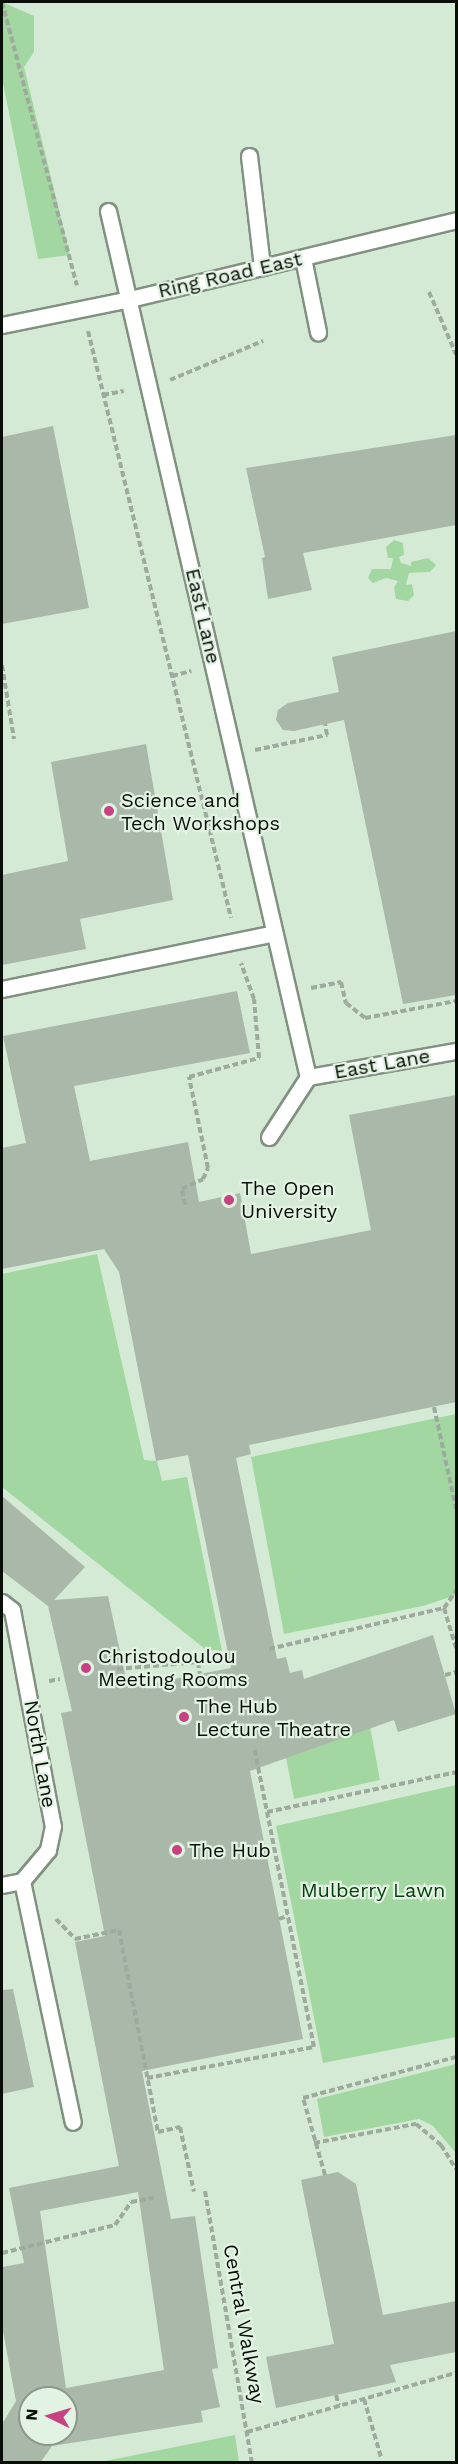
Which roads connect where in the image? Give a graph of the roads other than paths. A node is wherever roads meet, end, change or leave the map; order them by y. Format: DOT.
graph roads {
  1 [pos="249,156"];
  2 [pos="108,211"];
  3 [pos="456,220"];
  4 [pos="303,258"];
  5 [pos="262,267"];
  6 [pos="130,299"];
  7 [pos="2,325"];
  8 [pos="318,332"];
  9 [pos="274,933"];
  10 [pos="2,989"];
  11 [pos="456,1051"];
  12 [pos="308,1077"];
  13 [pos="268,1137"];
  14 [pos="2,1602"];
  15 [pos="22,1881"];
  16 [pos="2,1885"];
  17 [pos="73,2122"];
  1 -- 5 [label="lane"];
  2 -- 6 [label="lane, East Lane"];
  3 -- 4 [label="lane, Ring Road East"];
  4 -- 5 [label="lane, Ring Road East"];
  4 -- 8 [label="lane"];
  5 -- 6 [label="lane, Ring Road East"];
  6 -- 7 [label="lane, Ring Road East"];
  6 -- 9 [label="lane, East Lane"];
  9 -- 10 [label="lane"];
  9 -- 12 [label="lane, East Lane"];
  11 -- 12 [label="lane, East Lane"];
  12 -- 13 [label="lane, East Lane"];
  14 -- 15 [label="lane, North Lane"];
  15 -- 16 [label="lane"];
  15 -- 17 [label="lane"];
}
